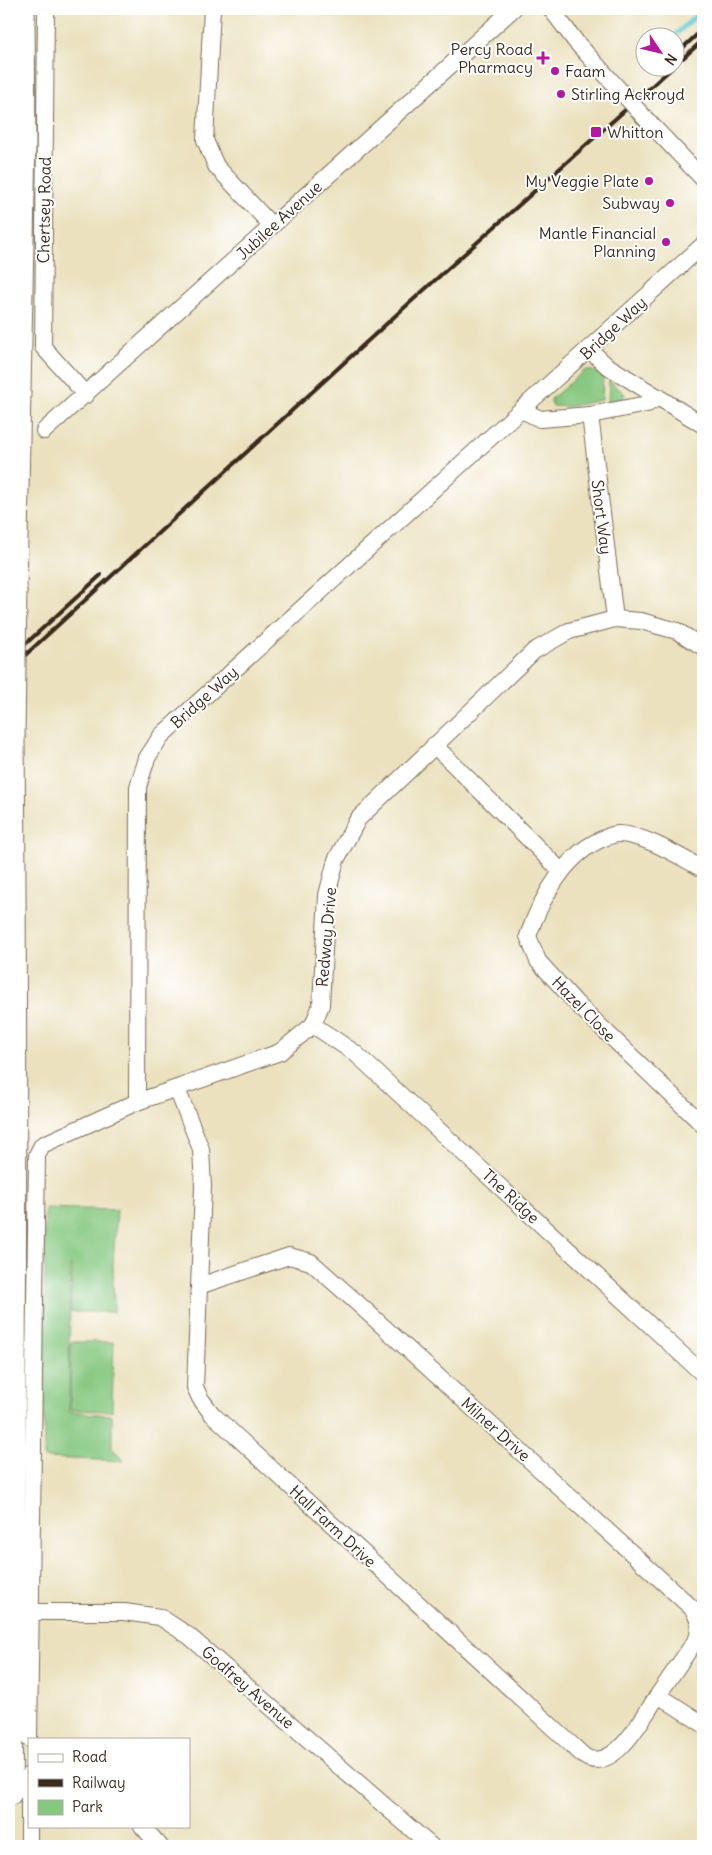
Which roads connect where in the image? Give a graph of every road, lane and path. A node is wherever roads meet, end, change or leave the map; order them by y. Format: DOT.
graph roads {
  1 [pos="22,9"];
  2 [pos="46,9"];
  3 [pos="212,9"];
  4 [pos="513,9"];
  5 [pos="551,9"];
  6 [pos="703,179"];
  7 [pos="272,226"];
  8 [pos="703,245"];
  9 [pos="590,350"];
  10 [pos="86,395"];
  11 [pos="659,398"];
  12 [pos="522,410"];
  13 [pos="590,416"];
  14 [pos="703,425"];
  15 [pos="44,431"];
  16 [pos="614,619"];
  17 [pos="703,647"];
  18 [pos="434,745"];
  19 [pos="703,869"];
  20 [pos="561,871"];
  21 [pos="313,1025"];
  22 [pos="177,1089"];
  23 [pos="137,1102"];
  24 [pos="703,1125"];
  25 [pos="199,1286"];
  26 [pos="703,1374"];
  27 [pos="31,1612"];
  28 [pos="658,1695"];
  29 [pos="703,1724"];
  30 [pos="29,1738"];
  31 [pos="9,1793"];
  32 [pos="29,1828"];
  33 [pos="144,1828"];
  34 [pos="29,1846"];
  35 [pos="160,1846"];
  36 [pos="431,1846"];
  1 -- 31 [label="highway, Chertsey Road, bridge"];
  2 -- 10 [label="street, Chertsey Road"];
  3 -- 7 [label="street"];
  4 -- 7 [label="street, Jubilee Avenue"];
  5 -- 6 [label="street, bridge"];
  7 -- 10 [label="street, Jubilee Avenue"];
  8 -- 9 [label="street, Bridge Way"];
  9 -- 11 [label="street"];
  9 -- 12 [label="street, Bridge Way"];
  10 -- 15 [label="street, Jubilee Avenue"];
  11 -- 13 [label="street"];
  11 -- 14 [label="street"];
  12 -- 13 [label="street"];
  12 -- 23 [label="street, Bridge Way"];
  13 -- 16 [label="street, Short Way"];
  16 -- 17 [label="street, Redway Drive"];
  16 -- 18 [label="street, Redway Drive"];
  18 -- 20 [label="street"];
  18 -- 21 [label="street, Redway Drive"];
  19 -- 20 [label="street, Hazel Close"];
  20 -- 24 [label="street, Hazel Close"];
  21 -- 22 [label="street"];
  21 -- 26 [label="street, The Ridge"];
  22 -- 23 [label="street"];
  22 -- 25 [label="street, Hall Farm Drive"];
  23 -- 27 [label="street"];
  25 -- 28 [label="street, Milner Drive"];
  25 -- 28 [label="street, Hall Farm Drive"];
  27 -- 30 [label="street"];
  27 -- 36 [label="street, Godfrey Avenue"];
  28 -- 29 [label="street"];
  32 -- 34 [label="street"];
  33 -- 35 [label="street"];
}
